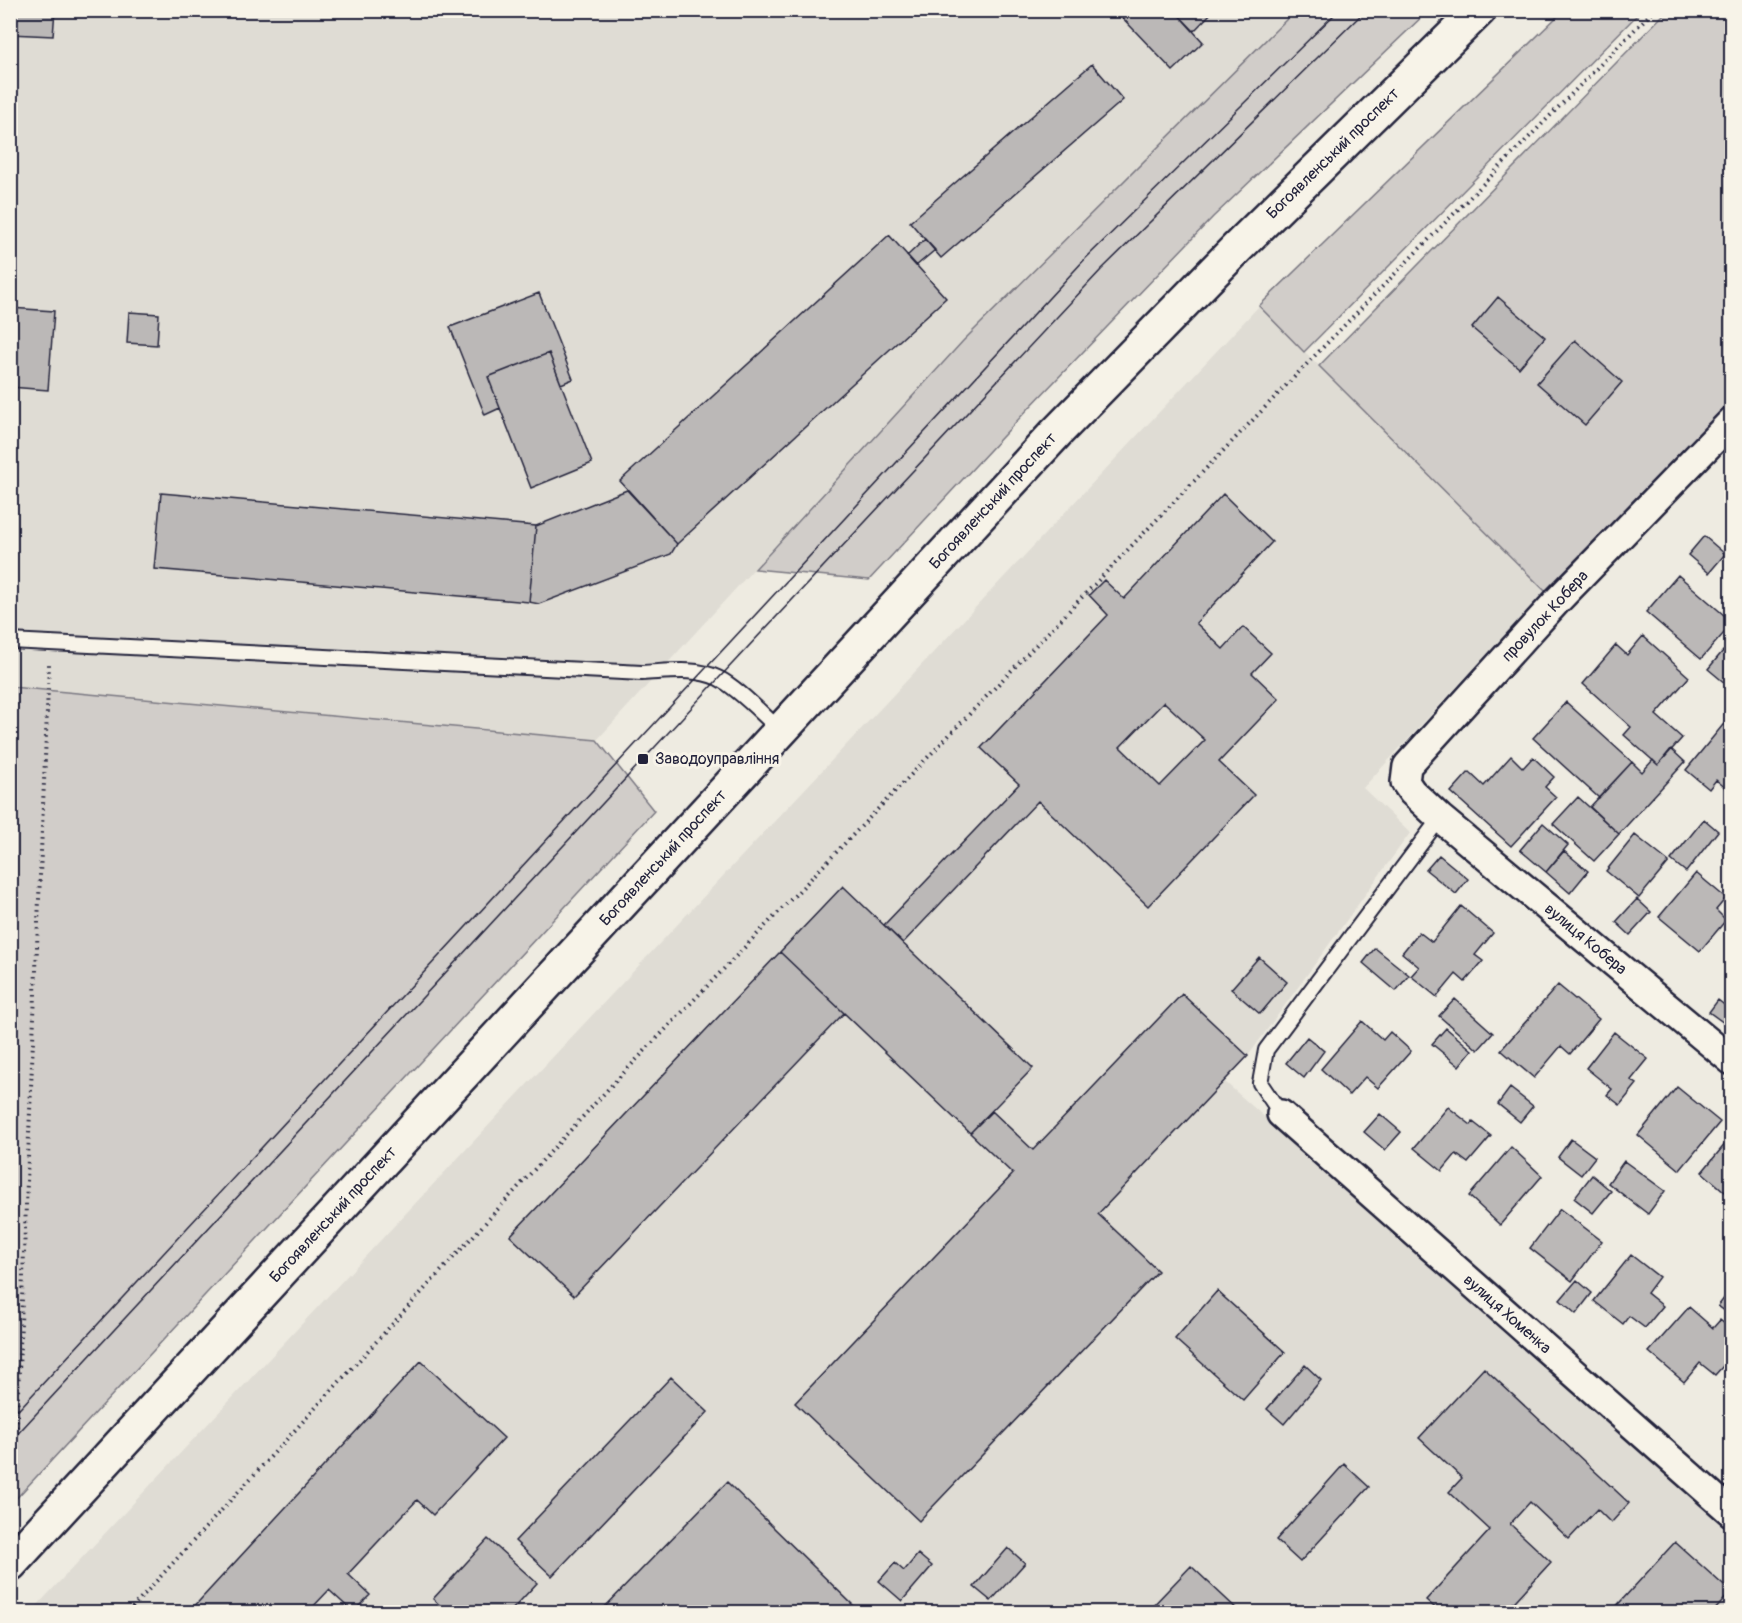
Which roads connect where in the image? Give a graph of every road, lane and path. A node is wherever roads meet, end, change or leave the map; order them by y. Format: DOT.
graph roads {
  1 [pos="1479,10"];
  2 [pos="1654,10"];
  3 [pos="1731,421"];
  4 [pos="10,641"];
  5 [pos="50,643"];
  6 [pos="780,730"];
  7 [pos="1440,818"];
  8 [pos="1731,1060"];
  9 [pos="1281,1114"];
  10 [pos="1731,1513"];
  11 [pos="11,1564"];
  12 [pos="128,1612"];
  1 -- 6 [label="main road, Богоявленський проспект"];
  2 -- 12 [label="path"];
  3 -- 7 [label="street, провулок Кобера"];
  4 -- 5 [label="lane"];
  5 -- 6 [label="lane"];
  5 -- 11 [label="path"];
  6 -- 11 [label="main road, Богоявленський проспект"];
  7 -- 8 [label="street, вулиця Кобера"];
  7 -- 9 [label="lane"];
  9 -- 10 [label="street, вулиця Хоменка"];
}
